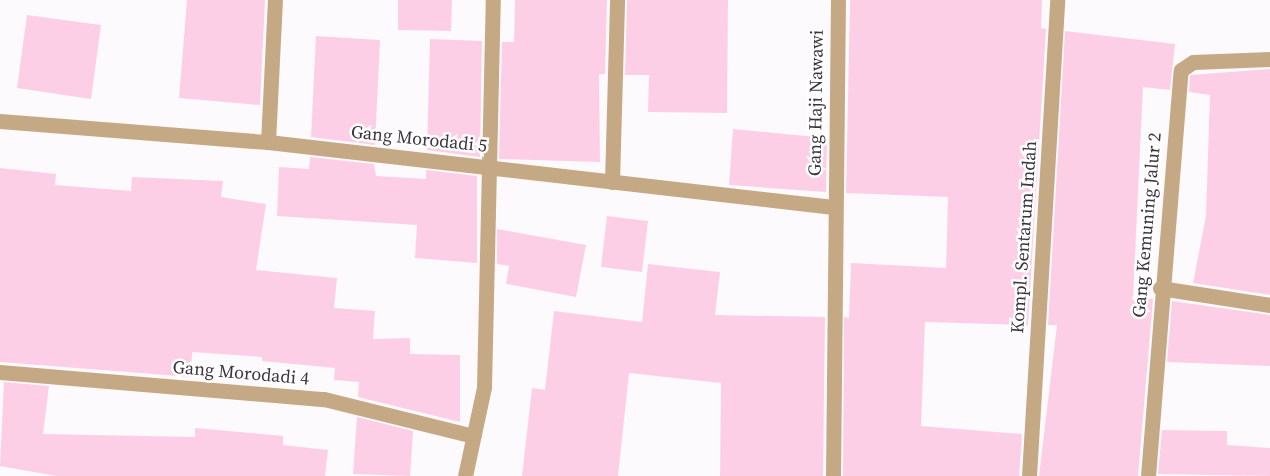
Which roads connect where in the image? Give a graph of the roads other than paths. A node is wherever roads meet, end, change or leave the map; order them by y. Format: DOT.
graph roads {
  1 [pos="275,0"];
  2 [pos="493,0"];
  3 [pos="617,0"];
  4 [pos="838,0"];
  5 [pos="1058,0"];
  6 [pos="1270,59"];
  7 [pos="0,121"];
  8 [pos="268,142"];
  9 [pos="489,167"];
  10 [pos="612,182"];
  11 [pos="833,207"];
  12 [pos="1160,288"];
  13 [pos="1270,305"];
  14 [pos="0,372"];
  15 [pos="474,436"];
  16 [pos="465,476"];
  17 [pos="833,476"];
  18 [pos="1029,476"];
  19 [pos="1148,476"];
  1 -- 8 [label="street"];
  2 -- 9 [label="street"];
  3 -- 10 [label="street"];
  4 -- 11 [label="street, Gang Haji Nawawi"];
  5 -- 18 [label="street, Kompl. Sentarum Indah"];
  6 -- 12 [label="street, Gang Kemuning Jalur 2"];
  7 -- 8 [label="street, Gang Morodadi 5"];
  8 -- 9 [label="street, Gang Morodadi 5"];
  9 -- 10 [label="street, Gang Morodadi 5"];
  9 -- 15 [label="street"];
  10 -- 11 [label="street, Gang Morodadi 5"];
  11 -- 17 [label="street, Gang Haji Nawawi"];
  12 -- 13 [label="street"];
  12 -- 19 [label="street, Gang Kemuning Jalur 2"];
  14 -- 15 [label="street, Gang Morodadi 4"];
  15 -- 16 [label="street"];
}
